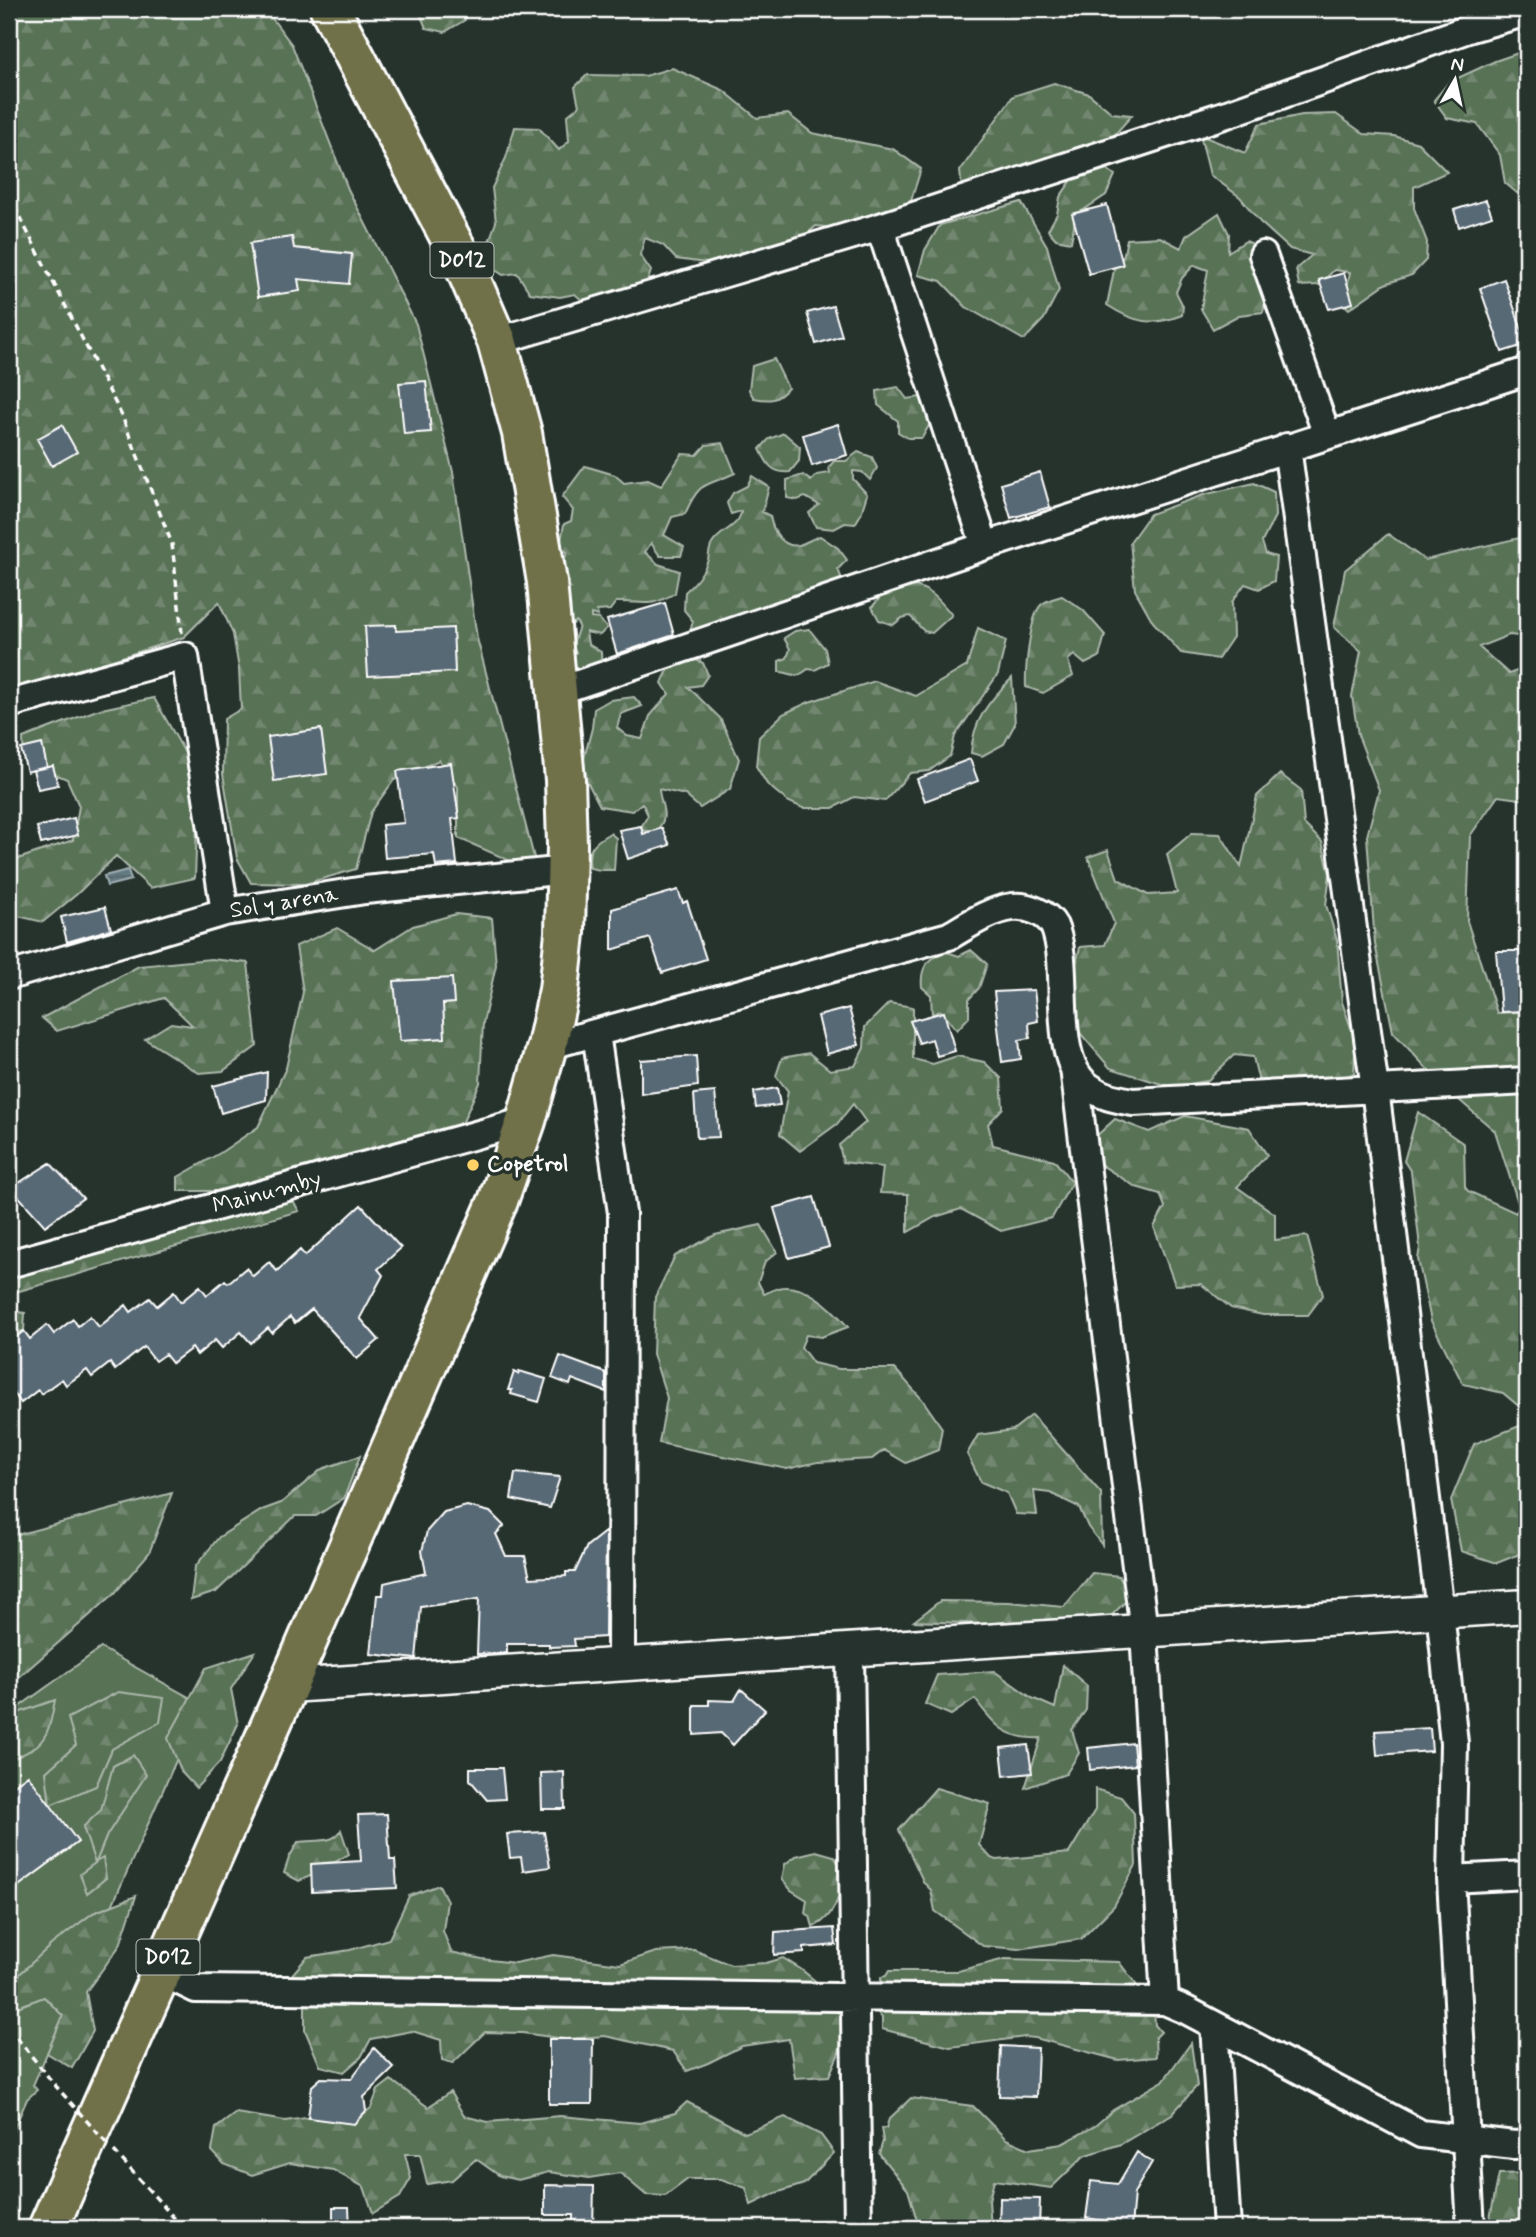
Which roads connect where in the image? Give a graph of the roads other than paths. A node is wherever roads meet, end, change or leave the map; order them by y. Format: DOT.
graph roads {
  1 [pos="330,9"];
  2 [pos="1527,12"];
  3 [pos="880,227"];
  4 [pos="1264,255"];
  5 [pos="497,341"];
  6 [pos="1527,371"];
  7 [pos="1327,435"];
  8 [pos="1287,447"];
  9 [pos="985,546"];
  10 [pos="558,691"];
  11 [pos="9,704"];
  12 [pos="567,870"];
  13 [pos="225,912"];
  14 [pos="9,976"];
  15 [pos="596,1033"];
  16 [pos="547,1046"];
  17 [pos="1074,1068"];
  18 [pos="1527,1081"];
  19 [pos="1375,1089"];
  20 [pos="526,1121"];
  21 [pos="9,1264"];
  22 [pos="1527,1606"];
  23 [pos="1440,1611"];
  24 [pos="1144,1631"];
  25 [pos="850,1650"];
  26 [pos="621,1665"];
  27 [pos="288,1686"];
  28 [pos="1527,1875"];
  29 [pos="1451,1879"];
  30 [pos="161,1972"];
  31 [pos="855,1996"];
  32 [pos="1165,2001"];
  33 [pos="1214,2025"];
  34 [pos="1466,2141"];
  35 [pos="1527,2144"];
  36 [pos="48,2228"];
  37 [pos="858,2228"];
  38 [pos="1227,2228"];
  39 [pos="1472,2228"];
  1 -- 5 [label="main road, D012"];
  2 -- 3 [label="street"];
  3 -- 5 [label="street"];
  3 -- 9 [label="street"];
  4 -- 7 [label="street"];
  5 -- 10 [label="main road, D012"];
  6 -- 7 [label="street"];
  7 -- 8 [label="street"];
  8 -- 9 [label="street"];
  8 -- 19 [label="street"];
  9 -- 10 [label="street"];
  10 -- 12 [label="main road, D012"];
  11 -- 13 [label="street"];
  12 -- 13 [label="street, Sol y arena"];
  12 -- 16 [label="main road, D012"];
  13 -- 14 [label="street, Sol y arena"];
  15 -- 16 [label="street"];
  15 -- 17 [label="street"];
  15 -- 26 [label="street"];
  16 -- 20 [label="main road, D012"];
  17 -- 19 [label="street"];
  17 -- 24 [label="street"];
  18 -- 19 [label="street"];
  19 -- 23 [label="street"];
  20 -- 21 [label="street, Mainumby"];
  20 -- 27 [label="main road, D012"];
  22 -- 23 [label="street"];
  23 -- 24 [label="street"];
  23 -- 29 [label="street"];
  24 -- 25 [label="street"];
  24 -- 32 [label="street"];
  25 -- 26 [label="street"];
  25 -- 31 [label="street"];
  26 -- 27 [label="street"];
  27 -- 30 [label="main road, D012"];
  28 -- 29 [label="street"];
  29 -- 34 [label="street"];
  30 -- 31 [label="street"];
  30 -- 36 [label="main road, D012"];
  31 -- 32 [label="street"];
  31 -- 37 [label="street"];
  32 -- 33 [label="street"];
  33 -- 34 [label="street"];
  33 -- 38 [label="street"];
  34 -- 35 [label="street"];
  34 -- 39 [label="street"];
}
